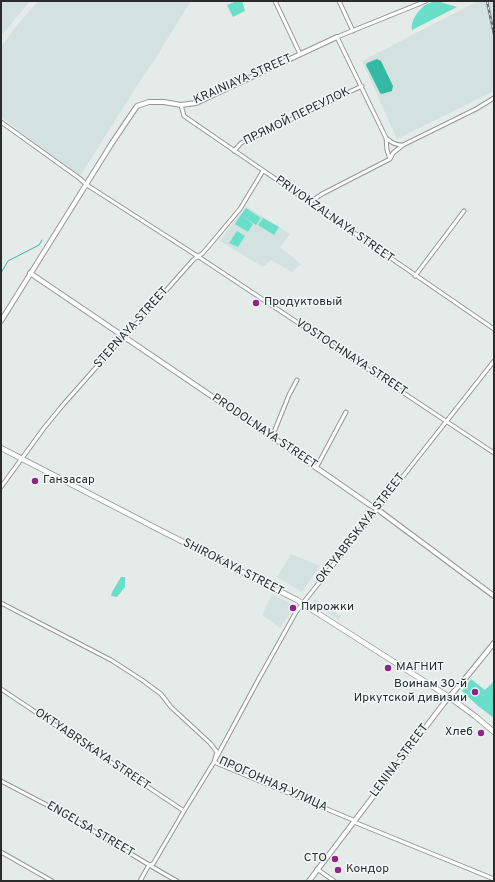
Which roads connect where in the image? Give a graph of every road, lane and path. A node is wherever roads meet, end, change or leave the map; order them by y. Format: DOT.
graph roads {
  1 [pos="275,1"];
  2 [pos="339,1"];
  3 [pos="426,1"];
  4 [pos="353,31"];
  5 [pos="337,37"];
  6 [pos="300,54"];
  7 [pos="362,86"];
  8 [pos="494,98"];
  9 [pos="181,105"];
  10 [pos="1,122"];
  11 [pos="386,138"];
  12 [pos="403,145"];
  13 [pos="234,151"];
  14 [pos="390,159"];
  15 [pos="263,171"];
  16 [pos="87,184"];
  17 [pos="310,202"];
  18 [pos="464,211"];
  19 [pos="198,257"];
  20 [pos="30,273"];
  21 [pos="416,276"];
  22 [pos="1,321"];
  23 [pos="494,329"];
  24 [pos="125,337"];
  25 [pos="494,361"];
  26 [pos="297,380"];
  27 [pos="346,412"];
  28 [pos="447,421"];
  29 [pos="272,437"];
  30 [pos="1,448"];
  31 [pos="494,453"];
  32 [pos="22,459"];
  33 [pos="316,468"];
  34 [pos="1,487"];
  35 [pos="377,509"];
  36 [pos="494,596"];
  37 [pos="1,603"];
  38 [pos="303,604"];
  39 [pos="494,643"];
  40 [pos="1,689"];
  41 [pos="449,698"];
  42 [pos="494,732"];
  43 [pos="214,762"];
  44 [pos="1,781"];
  45 [pos="184,811"];
  46 [pos="354,822"];
  47 [pos="1,852"];
  48 [pos="149,866"];
  49 [pos="318,869"];
  50 [pos="494,879"];
  51 [pos="52,881"];
  52 [pos="140,881"];
  53 [pos="177,881"];
  54 [pos="309,881"];
  55 [pos="334,881"];
  1 -- 6 [label="street"];
  2 -- 4 [label="street"];
  3 -- 4 [label="street, KRAINIAYA STREET"];
  4 -- 5 [label="street, KRAINIAYA STREET"];
  5 -- 6 [label="street, KRAINIAYA STREET"];
  5 -- 7 [label="street"];
  6 -- 9 [label="street, KRAINIAYA STREET"];
  7 -- 11 [label="street"];
  7 -- 13 [label="street, ПРЯМОЙ ПЕРЕУЛОК"];
  8 -- 12 [label="street"];
  9 -- 13 [label="street, PRIVOKZALNAYA STREET"];
  9 -- 16 [label="street, KRAINIAYA STREET"];
  10 -- 16 [label="street, VOSTOCHNAYA STREET"];
  11 -- 12 [label="street"];
  11 -- 14 [label="street"];
  12 -- 14 [label="street"];
  13 -- 15 [label="street, PRIVOKZALNAYA STREET"];
  14 -- 17 [label="street"];
  15 -- 17 [label="street, PRIVOKZALNAYA STREET"];
  15 -- 19 [label="street, STEPNAYA STREET"];
  16 -- 19 [label="street, VOSTOCHNAYA STREET"];
  16 -- 20 [label="street, KRAINIAYA STREET"];
  17 -- 21 [label="street, PRIVOKZALNAYA STREET"];
  18 -- 21 [label="street"];
  19 -- 24 [label="street, STEPNAYA STREET"];
  19 -- 28 [label="street, VOSTOCHNAYA STREET"];
  20 -- 22 [label="street, KRAINIAYA STREET"];
  20 -- 24 [label="street, PRODOLNAYA STREET"];
  21 -- 23 [label="street, PRIVOKZALNAYA STREET"];
  24 -- 29 [label="street, PRODOLNAYA STREET"];
  24 -- 32 [label="street, STEPNAYA STREET"];
  25 -- 28 [label="street, OKTYABRSKAYA STREET"];
  26 -- 29 [label="street"];
  27 -- 33 [label="street"];
  28 -- 31 [label="street, VOSTOCHNAYA STREET"];
  28 -- 35 [label="street, OKTYABRSKAYA STREET"];
  29 -- 33 [label="street, PRODOLNAYA STREET"];
  30 -- 32 [label="main road, SHIROKAYA STREET"];
  32 -- 34 [label="street, STEPNAYA STREET"];
  32 -- 38 [label="main road, SHIROKAYA STREET"];
  33 -- 35 [label="street, PRODOLNAYA STREET"];
  35 -- 36 [label="street, PRODOLNAYA STREET"];
  35 -- 38 [label="street, OKTYABRSKAYA STREET"];
  37 -- 43 [label="street, ПРОГОННАЯ УЛИЦА"];
  38 -- 41 [label="main road, SHIROKAYA STREET"];
  38 -- 43 [label="street, OKTYABRSKAYA STREET"];
  39 -- 41 [label="street, LENINA STREET"];
  40 -- 45 [label="street, OKTYABRSKAYA STREET"];
  41 -- 42 [label="main road, SHIROKAYA STREET"];
  41 -- 46 [label="street, LENINA STREET"];
  43 -- 45 [label="street, OKTYABRSKAYA STREET"];
  43 -- 46 [label="street, ПРОГОННАЯ УЛИЦА"];
  44 -- 48 [label="street, ENGELSA STREET"];
  45 -- 48 [label="street, OKTYABRSKAYA STREET"];
  46 -- 49 [label="street, LENINA STREET"];
  46 -- 50 [label="street, ПРОГОННАЯ УЛИЦА"];
  47 -- 51 [label="street"];
  48 -- 52 [label="street, OKTYABRSKAYA STREET"];
  48 -- 53 [label="street, ENGELSA STREET"];
  49 -- 54 [label="street, LENINA STREET"];
  49 -- 55 [label="street"];
}
